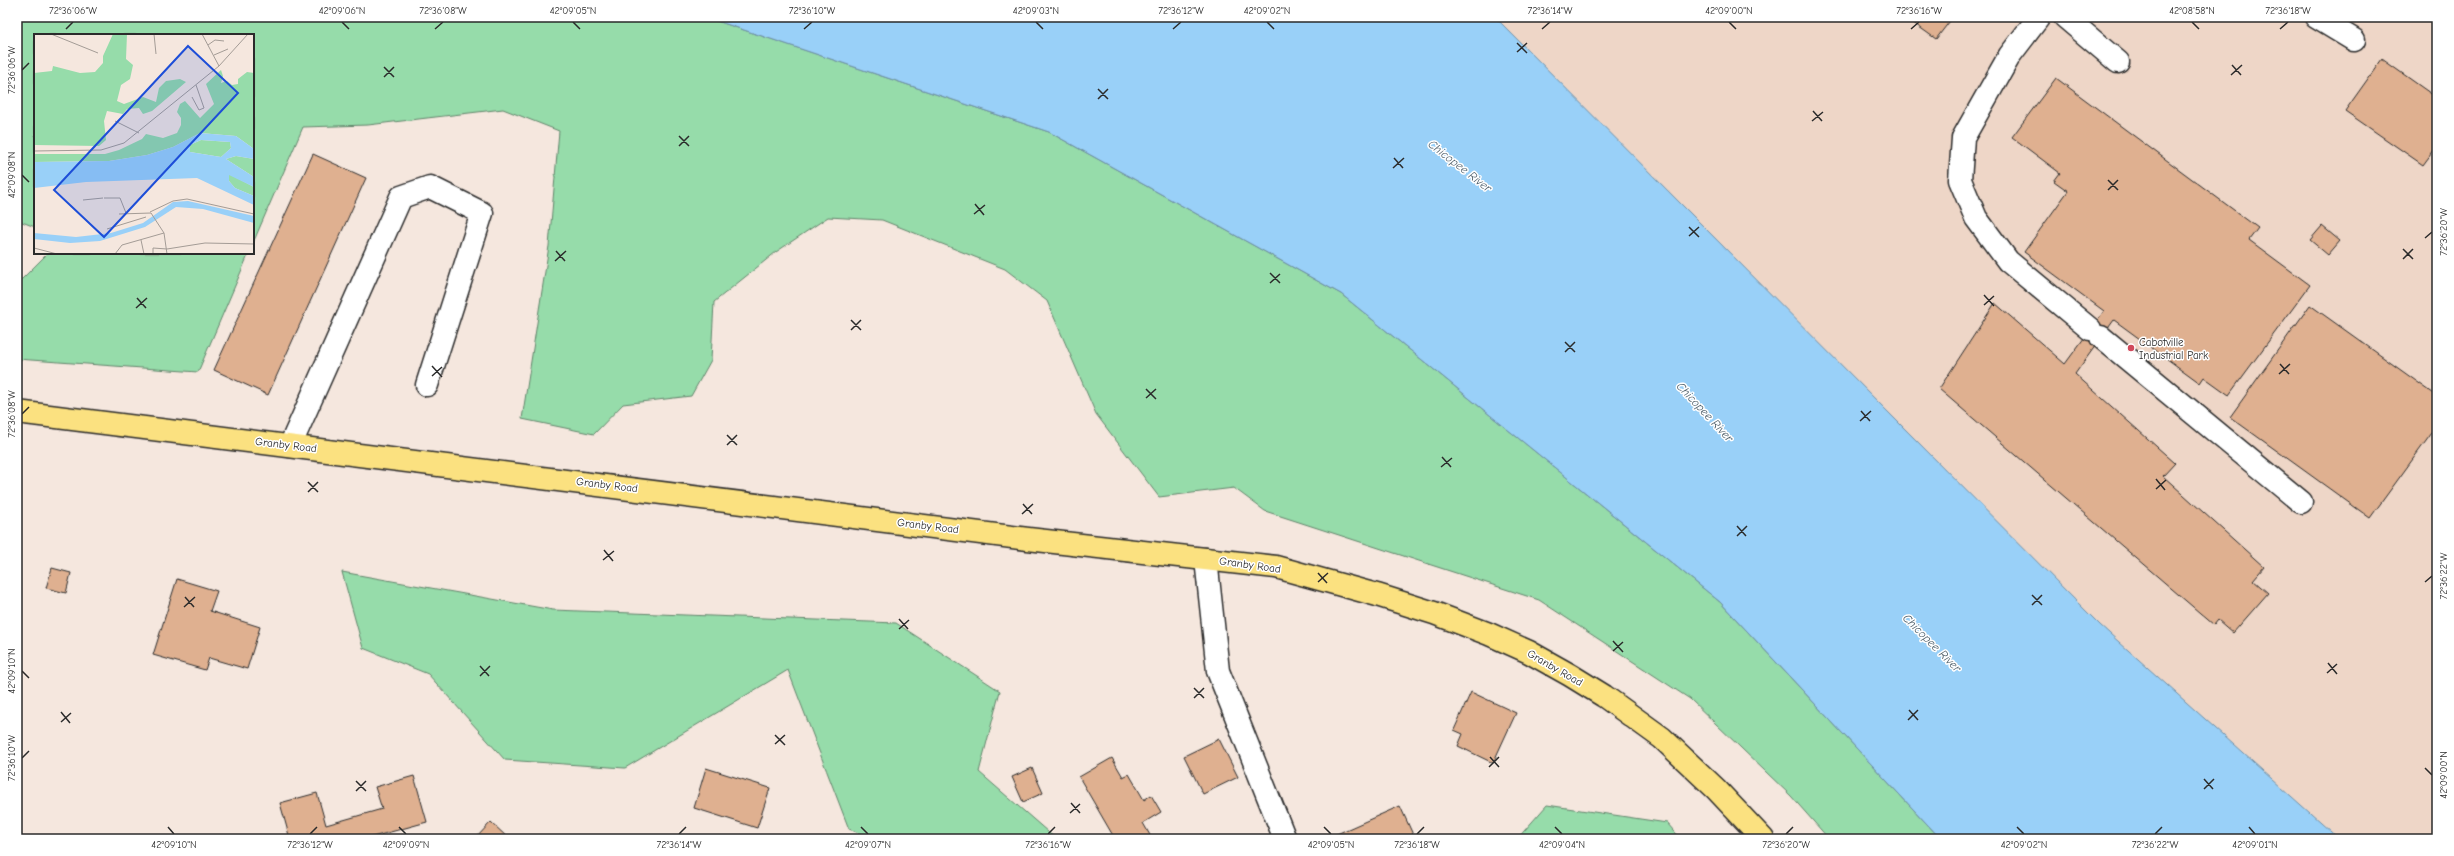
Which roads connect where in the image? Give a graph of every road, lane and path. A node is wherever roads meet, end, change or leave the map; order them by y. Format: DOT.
graph roads {
  1 [pos="2039,17"];
  2 [pos="2065,17"];
  3 [pos="2316,17"];
  4 [pos="2354,40"];
  5 [pos="2118,62"];
  6 [pos="428,385"];
  7 [pos="17,412"];
  8 [pos="290,446"];
  9 [pos="2301,502"];
  10 [pos="1206,559"];
  11 [pos="1285,839"];
  12 [pos="1763,839"];
  1 -- 9 [label="street"];
  2 -- 5 [label="street"];
  3 -- 4 [label="street"];
  6 -- 8 [label="street"];
  7 -- 8 [label="main road, Granby Road"];
  8 -- 10 [label="main road, Granby Road"];
  10 -- 11 [label="street"];
  10 -- 12 [label="main road, Granby Road"];
}
